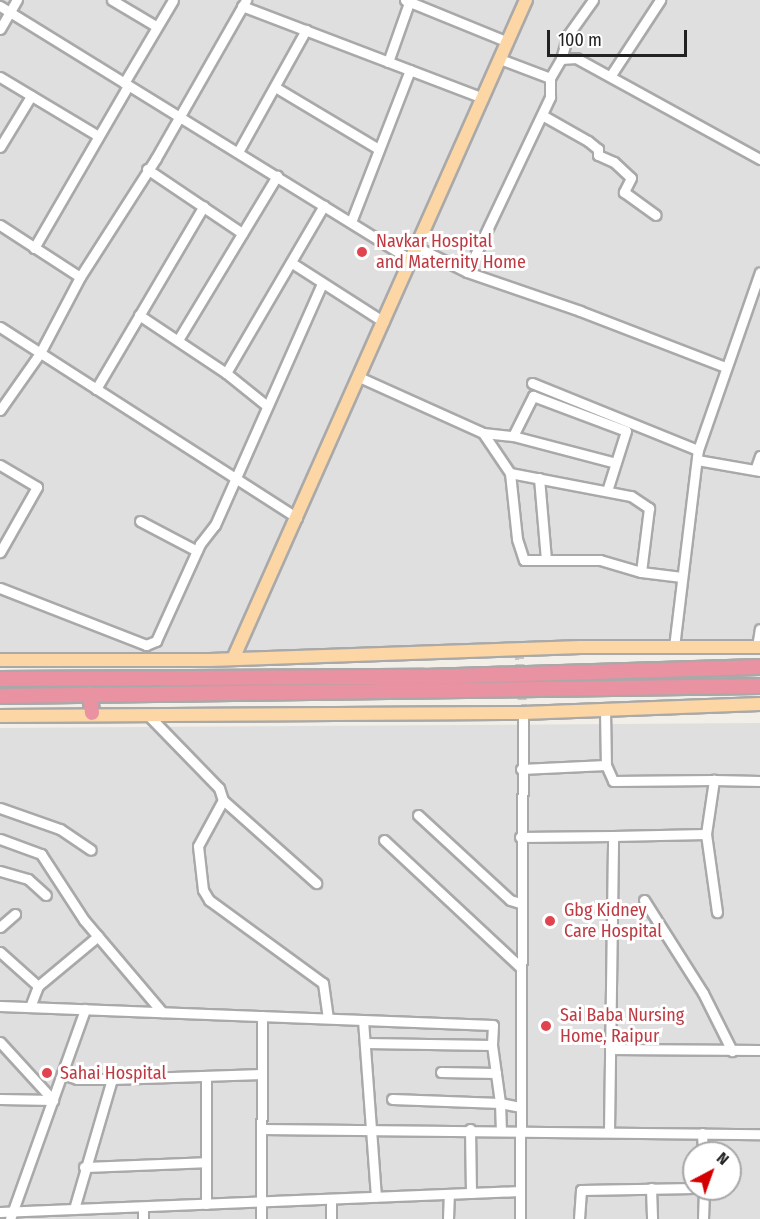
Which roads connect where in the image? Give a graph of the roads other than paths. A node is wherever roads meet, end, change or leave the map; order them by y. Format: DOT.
graph roads {
  1 [pos="17,0"];
  2 [pos="112,0"];
  3 [pos="173,0"];
  4 [pos="408,0"];
  5 [pos="526,0"];
  6 [pos="593,0"];
  7 [pos="660,0"];
  8 [pos="244,3"];
  9 [pos="0,6"];
  10 [pos="10,13"];
  11 [pos="156,26"];
  12 [pos="0,30"];
  13 [pos="306,30"];
  14 [pos="508,42"];
  15 [pos="500,59"];
  16 [pos="561,59"];
  17 [pos="388,62"];
  18 [pos="410,70"];
  19 [pos="610,75"];
  20 [pos="0,77"];
  21 [pos="550,78"];
  22 [pos="126,84"];
  23 [pos="275,87"];
  24 [pos="31,96"];
  25 [pos="483,98"];
  26 [pos="542,115"];
  27 [pos="179,117"];
  28 [pos="98,136"];
  29 [pos="0,147"];
  30 [pos="377,148"];
  31 [pos="238,152"];
  32 [pos="760,159"];
  33 [pos="147,169"];
  34 [pos="277,176"];
  35 [pos="324,205"];
  36 [pos="204,206"];
  37 [pos="656,215"];
  38 [pos="351,222"];
  39 [pos="0,225"];
  40 [pos="242,233"];
  41 [pos="417,247"];
  42 [pos="34,248"];
  43 [pos="411,260"];
  44 [pos="292,263"];
  45 [pos="467,272"];
  46 [pos="760,272"];
  47 [pos="80,277"];
  48 [pos="322,284"];
  49 [pos="139,315"];
  50 [pos="384,322"];
  51 [pos="0,327"];
  52 [pos="178,340"];
  53 [pos="40,353"];
  54 [pos="725,368"];
  55 [pos="226,373"];
  56 [pos="359,377"];
  57 [pos="532,383"];
  58 [pos="96,389"];
  59 [pos="266,405"];
  60 [pos="0,410"];
  61 [pos="483,433"];
  62 [pos="513,436"];
  63 [pos="697,455"];
  64 [pos="760,456"];
  65 [pos="616,463"];
  66 [pos="0,465"];
  67 [pos="758,470"];
  68 [pos="510,473"];
  69 [pos="235,478"];
  70 [pos="539,478"];
  71 [pos="607,491"];
  72 [pos="297,518"];
  73 [pos="140,520"];
  74 [pos="197,551"];
  75 [pos="0,552"];
  76 [pos="546,560"];
  77 [pos="641,572"];
  78 [pos="682,577"];
  79 [pos="0,588"];
  80 [pos="760,629"];
  81 [pos="674,647"];
  82 [pos="758,647"];
  83 [pos="233,659"];
  84 [pos="0,660"];
  85 [pos="760,668"];
  86 [pos="0,679"];
  87 [pos="760,686"];
  88 [pos="90,694"];
  89 [pos="0,696"];
  90 [pos="760,704"];
  91 [pos="605,710"];
  92 [pos="92,713"];
  93 [pos="146,713"];
  94 [pos="523,713"];
  95 [pos="0,716"];
  96 [pos="606,765"];
  97 [pos="521,769"];
  98 [pos="714,780"];
  99 [pos="760,781"];
  100 [pos="223,800"];
  101 [pos="0,808"];
  102 [pos="418,815"];
  103 [pos="706,834"];
  104 [pos="613,836"];
  105 [pos="520,837"];
  106 [pos="0,839"];
  107 [pos="384,840"];
  108 [pos="91,850"];
  109 [pos="0,871"];
  110 [pos="316,883"];
  111 [pos="46,894"];
  112 [pos="644,900"];
  113 [pos="520,903"];
  114 [pos="717,912"];
  115 [pos="15,914"];
  116 [pos="0,927"];
  117 [pos="98,936"];
  118 [pos="0,952"];
  119 [pos="520,967"];
  120 [pos="38,986"];
  121 [pos="0,1006"];
  122 [pos="30,1007"];
  123 [pos="85,1009"];
  124 [pos="162,1012"];
  125 [pos="262,1016"];
  126 [pos="328,1018"];
  127 [pos="363,1020"];
  128 [pos="0,1042"];
  129 [pos="365,1043"];
  130 [pos="492,1046"];
  131 [pos="610,1049"];
  132 [pos="760,1050"];
  133 [pos="732,1051"];
  134 [pos="441,1072"];
  135 [pos="496,1073"];
  136 [pos="62,1074"];
  137 [pos="262,1074"];
  138 [pos="206,1076"];
  139 [pos="112,1079"];
  140 [pos="0,1099"];
  141 [pos="392,1099"];
  142 [pos="52,1100"];
  143 [pos="500,1103"];
  144 [pos="520,1107"];
  145 [pos="371,1128"];
  146 [pos="501,1128"];
  147 [pos="262,1129"];
  148 [pos="470,1129"];
  149 [pos="520,1129"];
  150 [pos="609,1131"];
  151 [pos="702,1133"];
  152 [pos="760,1134"];
  153 [pos="702,1141"];
  154 [pos="206,1162"];
  155 [pos="84,1167"];
  156 [pos="651,1188"];
  157 [pos="682,1188"];
  158 [pos="520,1191"];
  159 [pos="471,1193"];
  160 [pos="449,1194"];
  161 [pos="376,1197"];
  162 [pos="331,1199"];
  163 [pos="704,1201"];
  164 [pos="261,1202"];
  165 [pos="206,1204"];
  166 [pos="143,1207"];
  167 [pos="74,1209"];
  168 [pos="0,1212"];
  169 [pos="12,1215"];
  170 [pos="143,1219"];
  171 [pos="261,1219"];
  172 [pos="331,1219"];
  173 [pos="448,1219"];
  174 [pos="520,1219"];
  175 [pos="579,1219"];
  176 [pos="652,1219"];
  177 [pos="704,1219"];
  1 -- 10 [label="street"];
  2 -- 11 [label="street"];
  3 -- 11 [label="street"];
  4 -- 14 [label="street"];
  4 -- 17 [label="street"];
  5 -- 14 [label="main road"];
  6 -- 16 [label="street"];
  7 -- 19 [label="street"];
  8 -- 13 [label="street"];
  8 -- 27 [label="street"];
  9 -- 10 [label="street"];
  10 -- 12 [label="street"];
  10 -- 22 [label="street"];
  11 -- 22 [label="street"];
  13 -- 17 [label="street"];
  13 -- 23 [label="street"];
  14 -- 15 [label="main road"];
  15 -- 21 [label="street"];
  15 -- 25 [label="main road"];
  16 -- 19 [label="street"];
  16 -- 21 [label="street"];
  17 -- 18 [label="street"];
  18 -- 25 [label="street"];
  18 -- 30 [label="street"];
  19 -- 32 [label="street"];
  20 -- 24 [label="street"];
  21 -- 26 [label="street"];
  22 -- 27 [label="street"];
  22 -- 28 [label="street"];
  23 -- 30 [label="street"];
  23 -- 31 [label="street"];
  24 -- 28 [label="street"];
  24 -- 29 [label="street"];
  25 -- 41 [label="main road"];
  26 -- 37 [label="street"];
  26 -- 45 [label="street"];
  27 -- 31 [label="street"];
  27 -- 33 [label="street"];
  28 -- 42 [label="street"];
  30 -- 38 [label="street"];
  31 -- 34 [label="street"];
  33 -- 36 [label="street"];
  33 -- 47 [label="street"];
  34 -- 35 [label="street"];
  34 -- 40 [label="street"];
  35 -- 38 [label="street"];
  35 -- 44 [label="street"];
  36 -- 40 [label="street"];
  36 -- 49 [label="street"];
  38 -- 43 [label="street"];
  39 -- 42 [label="street"];
  40 -- 52 [label="street"];
  41 -- 43 [label="main road"];
  41 -- 45 [label="street"];
  42 -- 47 [label="street"];
  43 -- 50 [label="main road"];
  44 -- 48 [label="street"];
  44 -- 55 [label="street"];
  45 -- 54 [label="street"];
  46 -- 54 [label="street"];
  47 -- 53 [label="street"];
  48 -- 50 [label="street"];
  48 -- 59 [label="street"];
  49 -- 52 [label="street"];
  49 -- 58 [label="street"];
  50 -- 56 [label="main road"];
  51 -- 53 [label="street"];
  52 -- 55 [label="street"];
  53 -- 58 [label="street"];
  53 -- 60 [label="street"];
  54 -- 63 [label="street"];
  55 -- 59 [label="street"];
  56 -- 61 [label="street"];
  56 -- 72 [label="main road"];
  57 -- 63 [label="street"];
  58 -- 69 [label="street"];
  59 -- 69 [label="street"];
  61 -- 62 [label="street"];
  61 -- 68 [label="street"];
  62 -- 65 [label="street"];
  62 -- 65 [label="street"];
  63 -- 67 [label="street"];
  63 -- 78 [label="street"];
  64 -- 67 [label="street"];
  65 -- 71 [label="street"];
  66 -- 75 [label="street"];
  68 -- 70 [label="street"];
  68 -- 76 [label="street"];
  69 -- 72 [label="street"];
  69 -- 74 [label="street"];
  70 -- 71 [label="street"];
  70 -- 76 [label="street"];
  71 -- 77 [label="street"];
  72 -- 83 [label="main road"];
  73 -- 74 [label="street"];
  74 -- 79 [label="street"];
  76 -- 77 [label="street"];
  77 -- 78 [label="street"];
  78 -- 81 [label="street"];
  80 -- 82 [label="street"];
  81 -- 82 [label="main road"];
  81 -- 83 [label="main road"];
  83 -- 84 [label="main road"];
  85 -- 86 [label="highway"];
  87 -- 88 [label="highway"];
  88 -- 89 [label="highway"];
  88 -- 92 [label="highway"];
  90 -- 91 [label="main road"];
  91 -- 94 [label="main road"];
  91 -- 96 [label="street"];
  92 -- 93 [label="main road"];
  92 -- 95 [label="main road"];
  93 -- 94 [label="main road"];
  93 -- 100 [label="street"];
  94 -- 97 [label="street"];
  96 -- 97 [label="street"];
  96 -- 98 [label="street"];
  97 -- 105 [label="street"];
  98 -- 99 [label="street"];
  98 -- 103 [label="street"];
  100 -- 110 [label="street"];
  100 -- 126 [label="street"];
  101 -- 108 [label="street"];
  102 -- 113 [label="street"];
  103 -- 104 [label="street"];
  103 -- 114 [label="street"];
  104 -- 105 [label="street"];
  104 -- 131 [label="street"];
  105 -- 113 [label="street"];
  106 -- 117 [label="street"];
  107 -- 119 [label="street"];
  109 -- 111 [label="street"];
  112 -- 133 [label="street"];
  113 -- 119 [label="street"];
  115 -- 116 [label="street"];
  117 -- 120 [label="street"];
  117 -- 124 [label="street"];
  118 -- 120 [label="street"];
  119 -- 144 [label="street"];
  120 -- 122 [label="street"];
  121 -- 122 [label="street"];
  122 -- 123 [label="street"];
  123 -- 124 [label="street"];
  123 -- 136 [label="street"];
  124 -- 125 [label="street"];
  125 -- 126 [label="street"];
  125 -- 137 [label="street"];
  126 -- 127 [label="street"];
  127 -- 129 [label="street"];
  127 -- 130 [label="street"];
  128 -- 142 [label="street"];
  129 -- 130 [label="street"];
  129 -- 145 [label="street"];
  130 -- 135 [label="street"];
  131 -- 133 [label="street"];
  131 -- 150 [label="street"];
  132 -- 133 [label="street"];
  134 -- 135 [label="street"];
  135 -- 143 [label="street"];
  136 -- 139 [label="street"];
  136 -- 142 [label="street"];
  137 -- 138 [label="street"];
  137 -- 147 [label="street"];
  138 -- 139 [label="street"];
  138 -- 154 [label="street"];
  139 -- 155 [label="street"];
  140 -- 142 [label="street"];
  141 -- 143 [label="street"];
  142 -- 169 [label="street"];
  143 -- 144 [label="street"];
  143 -- 146 [label="street"];
  144 -- 149 [label="street"];
  145 -- 147 [label="street"];
  145 -- 148 [label="street"];
  145 -- 161 [label="street"];
  146 -- 148 [label="street"];
  146 -- 149 [label="street"];
  147 -- 164 [label="street"];
  148 -- 159 [label="street"];
  149 -- 150 [label="street"];
  149 -- 158 [label="street"];
  150 -- 151 [label="street"];
  151 -- 152 [label="street"];
  151 -- 153 [label="street"];
  154 -- 155 [label="street"];
  154 -- 165 [label="street"];
  155 -- 167 [label="street"];
  156 -- 157 [label="street"];
  156 -- 175 [label="street"];
  156 -- 176 [label="street"];
  158 -- 159 [label="street"];
  158 -- 174 [label="street"];
  159 -- 160 [label="street"];
  160 -- 161 [label="street"];
  160 -- 173 [label="street"];
  161 -- 162 [label="street"];
  162 -- 164 [label="street"];
  162 -- 172 [label="street"];
  163 -- 177 [label="street"];
  164 -- 165 [label="street"];
  164 -- 171 [label="street"];
  165 -- 166 [label="street"];
  166 -- 167 [label="street"];
  166 -- 170 [label="street"];
  167 -- 169 [label="street"];
  168 -- 169 [label="street"];
}
